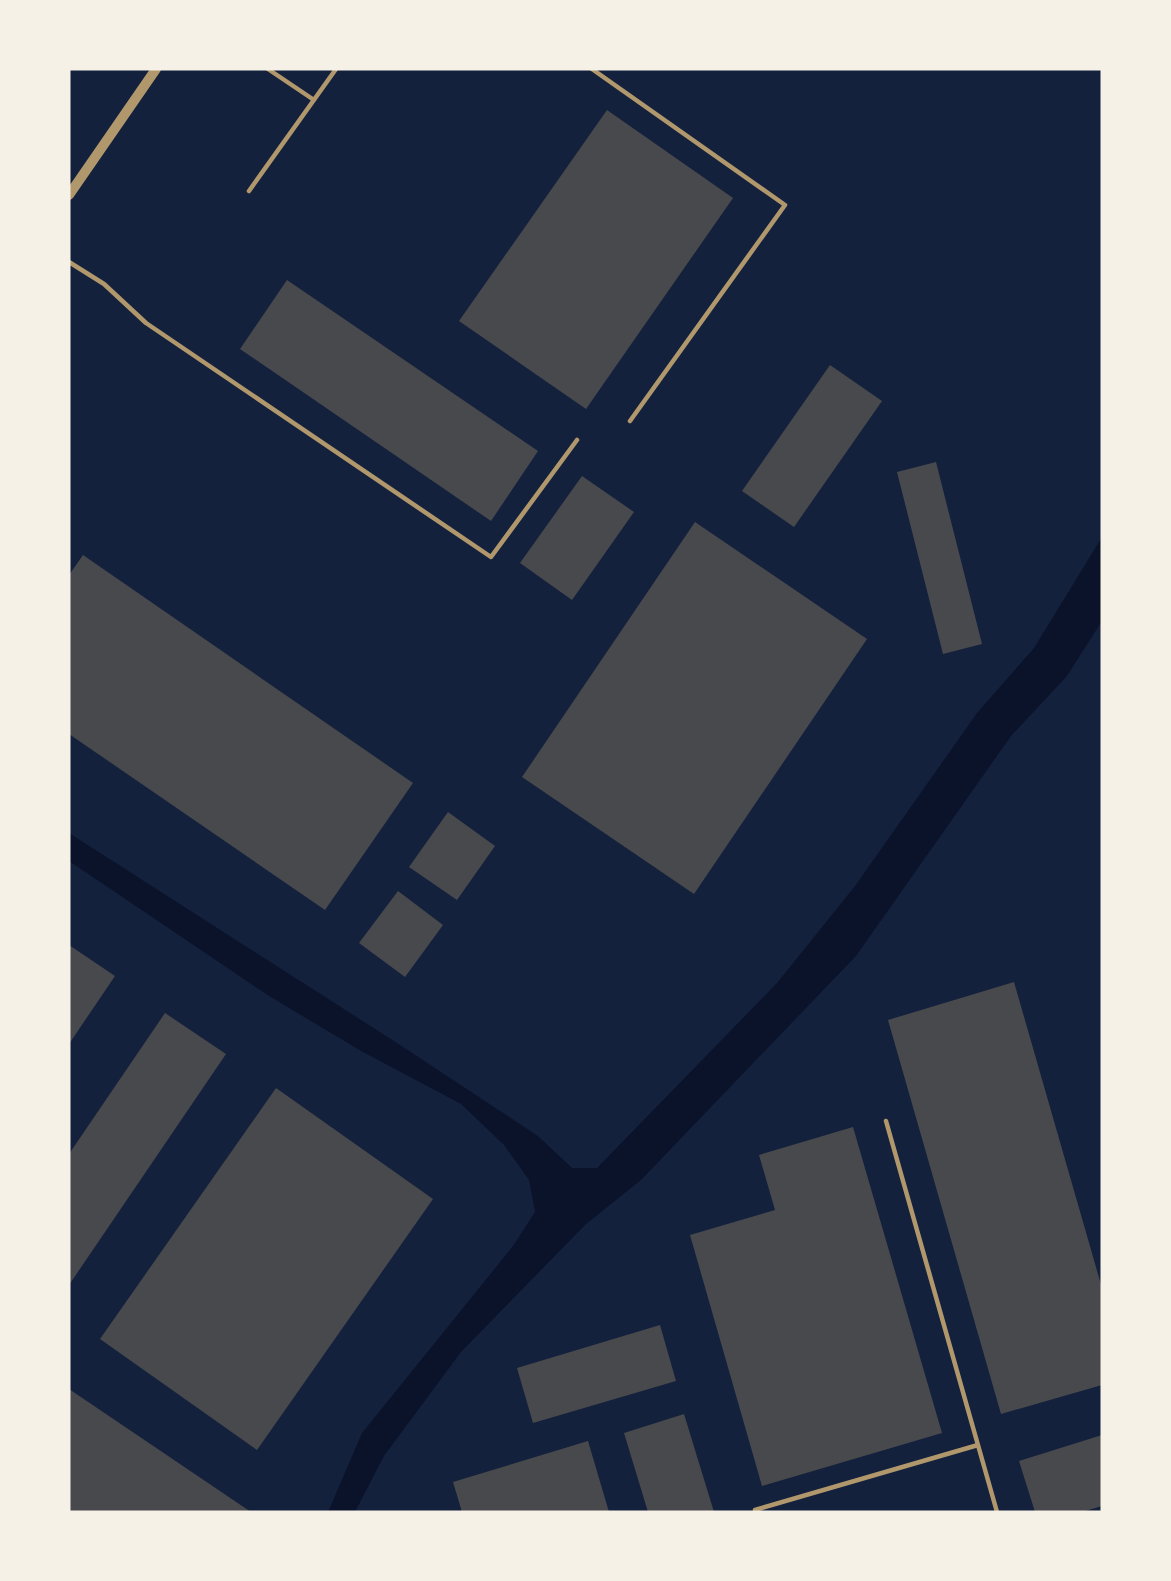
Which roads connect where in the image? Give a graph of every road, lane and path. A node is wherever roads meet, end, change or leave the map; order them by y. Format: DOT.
graph roads {
  1 [pos="156,69"];
  2 [pos="267,69"];
  3 [pos="336,69"];
  4 [pos="592,69"];
  5 [pos="314,100"];
  6 [pos="249,191"];
  7 [pos="69,195"];
  8 [pos="69,261"];
  9 [pos="630,421"];
  10 [pos="578,440"];
  11 [pos="885,1121"];
  12 [pos="978,1445"];
  13 [pos="755,1510"];
  14 [pos="998,1512"];
  1 -- 7 [label="street"];
  2 -- 5 [label="lane"];
  3 -- 5 [label="lane"];
  4 -- 9 [label="lane"];
  5 -- 6 [label="lane"];
  8 -- 10 [label="lane"];
  11 -- 12 [label="lane"];
  12 -- 13 [label="lane"];
  12 -- 14 [label="lane"];
}
